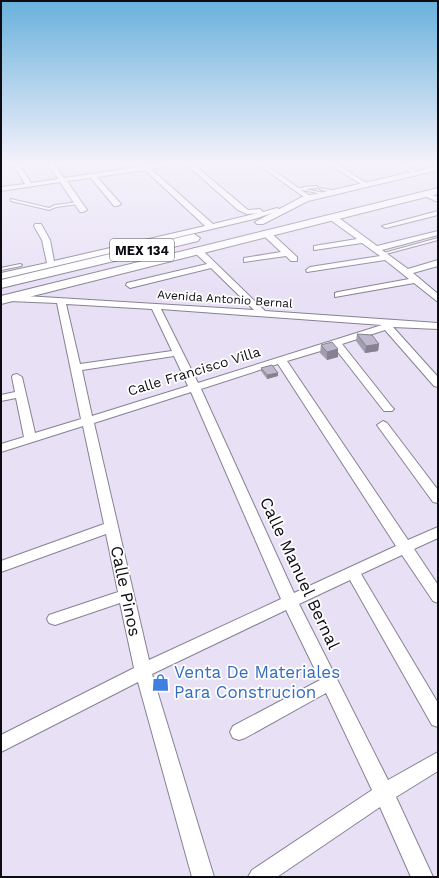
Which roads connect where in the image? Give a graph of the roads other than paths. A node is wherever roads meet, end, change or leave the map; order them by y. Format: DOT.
graph roads {
  1 [pos="32,205"];
  2 [pos="64,205"];
  3 [pos="79,205"];
  4 [pos="187,205"];
  5 [pos="239,205"];
  6 [pos="292,205"];
  7 [pos="380,205"];
  8 [pos="282,209"];
  9 [pos="83,210"];
  10 [pos="306,211"];
  11 [pos="438,213"];
  12 [pos="332,217"];
  13 [pos="438,220"];
  14 [pos="260,222"];
  15 [pos="38,226"];
  16 [pos="386,226"];
  17 [pos="211,227"];
  18 [pos="402,229"];
  19 [pos="266,233"];
  20 [pos="438,233"];
  21 [pos="438,239"];
  22 [pos="171,240"];
  23 [pos="364,240"];
  24 [pos="318,248"];
  25 [pos="197,250"];
  26 [pos="287,253"];
  27 [pos="382,253"];
  28 [pos="94,258"];
  29 [pos="247,260"];
  30 [pos="294,260"];
  31 [pos="438,263"];
  32 [pos="51,264"];
  33 [pos="213,265"];
  34 [pos="1,269"];
  35 [pos="310,270"];
  36 [pos="407,272"];
  37 [pos="417,280"];
  38 [pos="7,282"];
  39 [pos="130,284"];
  40 [pos="338,295"];
  41 [pos="438,299"];
  42 [pos="61,301"];
  43 [pos="155,306"];
  44 [pos="263,314"];
  45 [pos="391,325"];
  46 [pos="438,326"];
  47 [pos="336,343"];
  48 [pos="177,353"];
  49 [pos="281,360"];
  50 [pos="76,368"];
  51 [pos="17,377"];
  52 [pos="438,384"];
  53 [pos="194,386"];
  54 [pos="20,394"];
  55 [pos="1,398"];
  56 [pos="388,409"];
  57 [pos="89,420"];
  58 [pos="382,425"];
  59 [pos="30,439"];
  60 [pos="1,448"];
  61 [pos="438,499"];
  62 [pos="112,526"];
  63 [pos="438,532"];
  64 [pos="405,548"];
  65 [pos="1,568"];
  66 [pos="353,573"];
  67 [pos="126,595"];
  68 [pos="438,597"];
  69 [pos="290,602"];
  70 [pos="55,619"];
  71 [pos="143,671"];
  72 [pos="330,683"];
  73 [pos="438,719"];
  74 [pos="239,732"];
  75 [pos="1,744"];
  76 [pos="438,761"];
  77 [pos="384,793"];
  78 [pos="203,877"];
  79 [pos="259,877"];
  80 [pos="422,877"];
  1 -- 2 [label="lane"];
  3 -- 9 [label="street"];
  4 -- 17 [label="street"];
  5 -- 8 [label="street"];
  6 -- 8 [label="street"];
  7 -- 12 [label="main road, MEX 134"];
  8 -- 14 [label="street"];
  8 -- 17 [label="street"];
  10 -- 14 [label="main road, MEX 134"];
  11 -- 16 [label="street"];
  12 -- 19 [label="main road, MEX 134"];
  12 -- 23 [label="street"];
  13 -- 18 [label="street"];
  14 -- 22 [label="main road, MEX 134"];
  15 -- 32 [label="street"];
  17 -- 22 [label="street"];
  19 -- 25 [label="main road, MEX 134"];
  19 -- 26 [label="street"];
  20 -- 27 [label="street"];
  21 -- 27 [label="lane"];
  22 -- 28 [label="main road, MEX 134"];
  23 -- 24 [label="street"];
  23 -- 27 [label="street"];
  25 -- 33 [label="street"];
  25 -- 38 [label="main road, MEX 134"];
  26 -- 29 [label="street"];
  26 -- 30 [label="street"];
  27 -- 35 [label="street"];
  27 -- 36 [label="street"];
  28 -- 32 [label="street"];
  28 -- 38 [label="main road, MEX 134"];
  31 -- 36 [label="street"];
  32 -- 38 [label="street"];
  33 -- 39 [label="street"];
  33 -- 44 [label="street"];
  34 -- 38 [label="lane"];
  36 -- 37 [label="street"];
  37 -- 40 [label="street"];
  37 -- 41 [label="street"];
  38 -- 42 [label="street, Avenida Antonio Bernal"];
  42 -- 43 [label="street, Avenida Antonio Bernal"];
  42 -- 50 [label="street, Calle Pinos"];
  43 -- 44 [label="street, Avenida Antonio Bernal"];
  43 -- 48 [label="street, Calle Manuel Bernal"];
  44 -- 45 [label="street, Avenida Antonio Bernal"];
  45 -- 46 [label="street, Avenida Antonio Bernal"];
  45 -- 47 [label="street, Calle Francisco Villa"];
  45 -- 52 [label="street"];
  47 -- 49 [label="street, Calle Francisco Villa"];
  47 -- 56 [label="street"];
  48 -- 50 [label="street"];
  48 -- 53 [label="street, Calle Manuel Bernal"];
  49 -- 53 [label="street, Calle Francisco Villa"];
  49 -- 64 [label="street"];
  50 -- 57 [label="street, Calle Pinos"];
  51 -- 54 [label="street"];
  53 -- 57 [label="street, Calle Francisco Villa"];
  53 -- 69 [label="street, Calle Manuel Bernal"];
  54 -- 55 [label="street"];
  54 -- 59 [label="street"];
  57 -- 59 [label="street, Calle Francisco Villa"];
  57 -- 62 [label="street, Calle Pinos"];
  58 -- 61 [label="street"];
  59 -- 60 [label="street, Calle Francisco Villa"];
  62 -- 65 [label="street"];
  62 -- 67 [label="street, Calle Pinos"];
  63 -- 64 [label="street"];
  64 -- 66 [label="street"];
  64 -- 68 [label="street"];
  66 -- 69 [label="street"];
  66 -- 73 [label="street"];
  67 -- 70 [label="street"];
  67 -- 71 [label="street, Calle Pinos"];
  69 -- 71 [label="street"];
  69 -- 72 [label="street, Calle Manuel Bernal"];
  71 -- 75 [label="street"];
  71 -- 78 [label="street, Calle Pinos"];
  72 -- 74 [label="street"];
  72 -- 77 [label="street, Calle Manuel Bernal"];
  76 -- 77 [label="street"];
  77 -- 79 [label="street"];
  77 -- 80 [label="street, Calle Manuel Bernal"];
}
